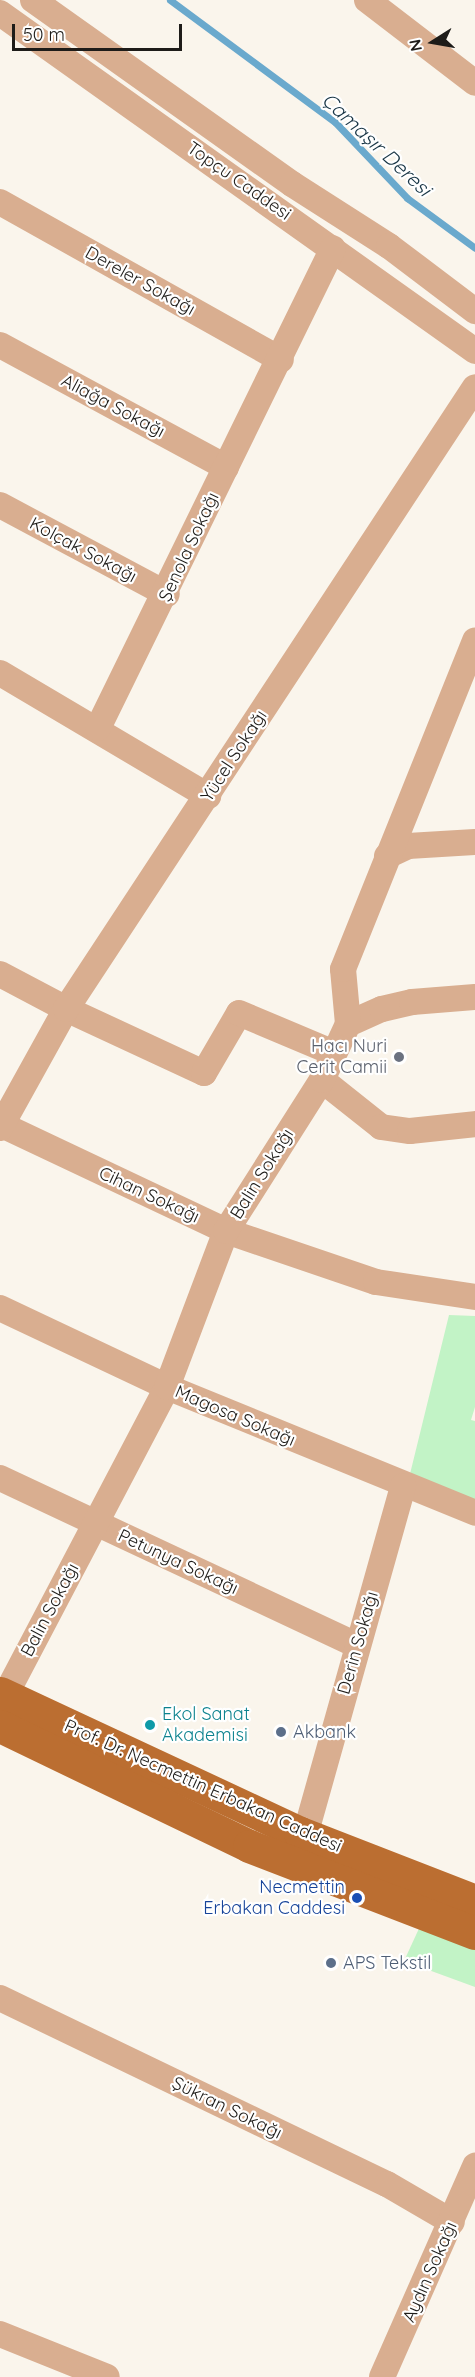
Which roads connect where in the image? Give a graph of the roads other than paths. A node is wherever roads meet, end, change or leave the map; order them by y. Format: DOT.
graph roads {
  1 [pos="33,0"];
  2 [pos="367,0"];
  3 [pos="0,13"];
  4 [pos="475,83"];
  5 [pos="0,202"];
  6 [pos="333,248"];
  7 [pos="475,311"];
  8 [pos="0,345"];
  9 [pos="475,351"];
  10 [pos="281,360"];
  11 [pos="475,387"];
  12 [pos="226,466"];
  13 [pos="0,505"];
  14 [pos="167,594"];
  15 [pos="475,641"];
  16 [pos="0,672"];
  17 [pos="468,678"];
  18 [pos="98,728"];
  19 [pos="208,796"];
  20 [pos="475,842"];
  21 [pos="387,856"];
  22 [pos="0,974"];
  23 [pos="475,997"];
  24 [pos="66,1009"];
  25 [pos="348,1024"];
  26 [pos="334,1053"];
  27 [pos="322,1080"];
  28 [pos="475,1124"];
  29 [pos="1,1126"];
  30 [pos="226,1231"];
  31 [pos="475,1297"];
  32 [pos="0,1308"];
  33 [pos="167,1387"];
  34 [pos="0,1478"];
  35 [pos="403,1486"];
  36 [pos="475,1513"];
  37 [pos="96,1523"];
  38 [pos="356,1646"];
  39 [pos="2,1705"];
  40 [pos="300,1833"];
  41 [pos="475,1901"];
  42 [pos="475,1933"];
  43 [pos="0,1998"];
  44 [pos="475,2166"];
  45 [pos="452,2222"];
  46 [pos="0,2334"];
  47 [pos="107,2377"];
  48 [pos="382,2377"];
  1 -- 7 [label="street, Topçu Caddesi"];
  2 -- 4 [label="street"];
  3 -- 6 [label="street, Topçu Caddesi"];
  5 -- 10 [label="street, Dereler Sokağı"];
  6 -- 9 [label="street, Topçu Caddesi"];
  6 -- 10 [label="street, Şenola Sokağı"];
  8 -- 12 [label="street, Aliağa Sokağı"];
  10 -- 12 [label="street, Şenola Sokağı"];
  11 -- 19 [label="street, Yücel Sokağı"];
  12 -- 14 [label="street, Şenola Sokağı"];
  13 -- 14 [label="street, Kolçak Sokağı"];
  14 -- 18 [label="street, Şenola Sokağı"];
  15 -- 17 [label="street"];
  16 -- 18 [label="street"];
  17 -- 21 [label="street"];
  18 -- 19 [label="street"];
  19 -- 24 [label="street, Yücel Sokağı"];
  20 -- 21 [label="street"];
  21 -- 25 [label="street"];
  22 -- 24 [label="street"];
  23 -- 25 [label="street"];
  24 -- 26 [label="street"];
  24 -- 29 [label="street, Yücel Sokağı"];
  25 -- 26 [label="street, Balin Sokağı"];
  26 -- 27 [label="street, Balin Sokağı"];
  27 -- 28 [label="street"];
  27 -- 30 [label="street, Balin Sokağı"];
  29 -- 30 [label="street, Cihan Sokağı"];
  30 -- 31 [label="street, Cihan Sokağı"];
  30 -- 33 [label="street, Balin Sokağı"];
  32 -- 33 [label="street, Magosa Sokağı"];
  33 -- 35 [label="street, Magosa Sokağı"];
  33 -- 37 [label="street, Balin Sokağı"];
  34 -- 37 [label="street, Petunya Sokağı"];
  35 -- 36 [label="street, Magosa Sokağı"];
  35 -- 38 [label="street, Derin Sokağı"];
  37 -- 38 [label="street, Petunya Sokağı"];
  37 -- 39 [label="street, Balin Sokağı"];
  38 -- 40 [label="street, Derin Sokağı"];
  39 -- 40 [label="main road, Prof. Dr. Necmettin Erbakan Caddesi"];
  39 -- 42 [label="main road, Prof. Dr. Necmettin Erbakan Caddesi"];
  40 -- 41 [label="main road, Prof. Dr. Necmettin Erbakan Caddesi"];
  43 -- 45 [label="street, Şükran Sokağı"];
  44 -- 45 [label="street, Aydın Sokağı"];
  45 -- 48 [label="street, Aydın Sokağı"];
  46 -- 47 [label="street"];
}
